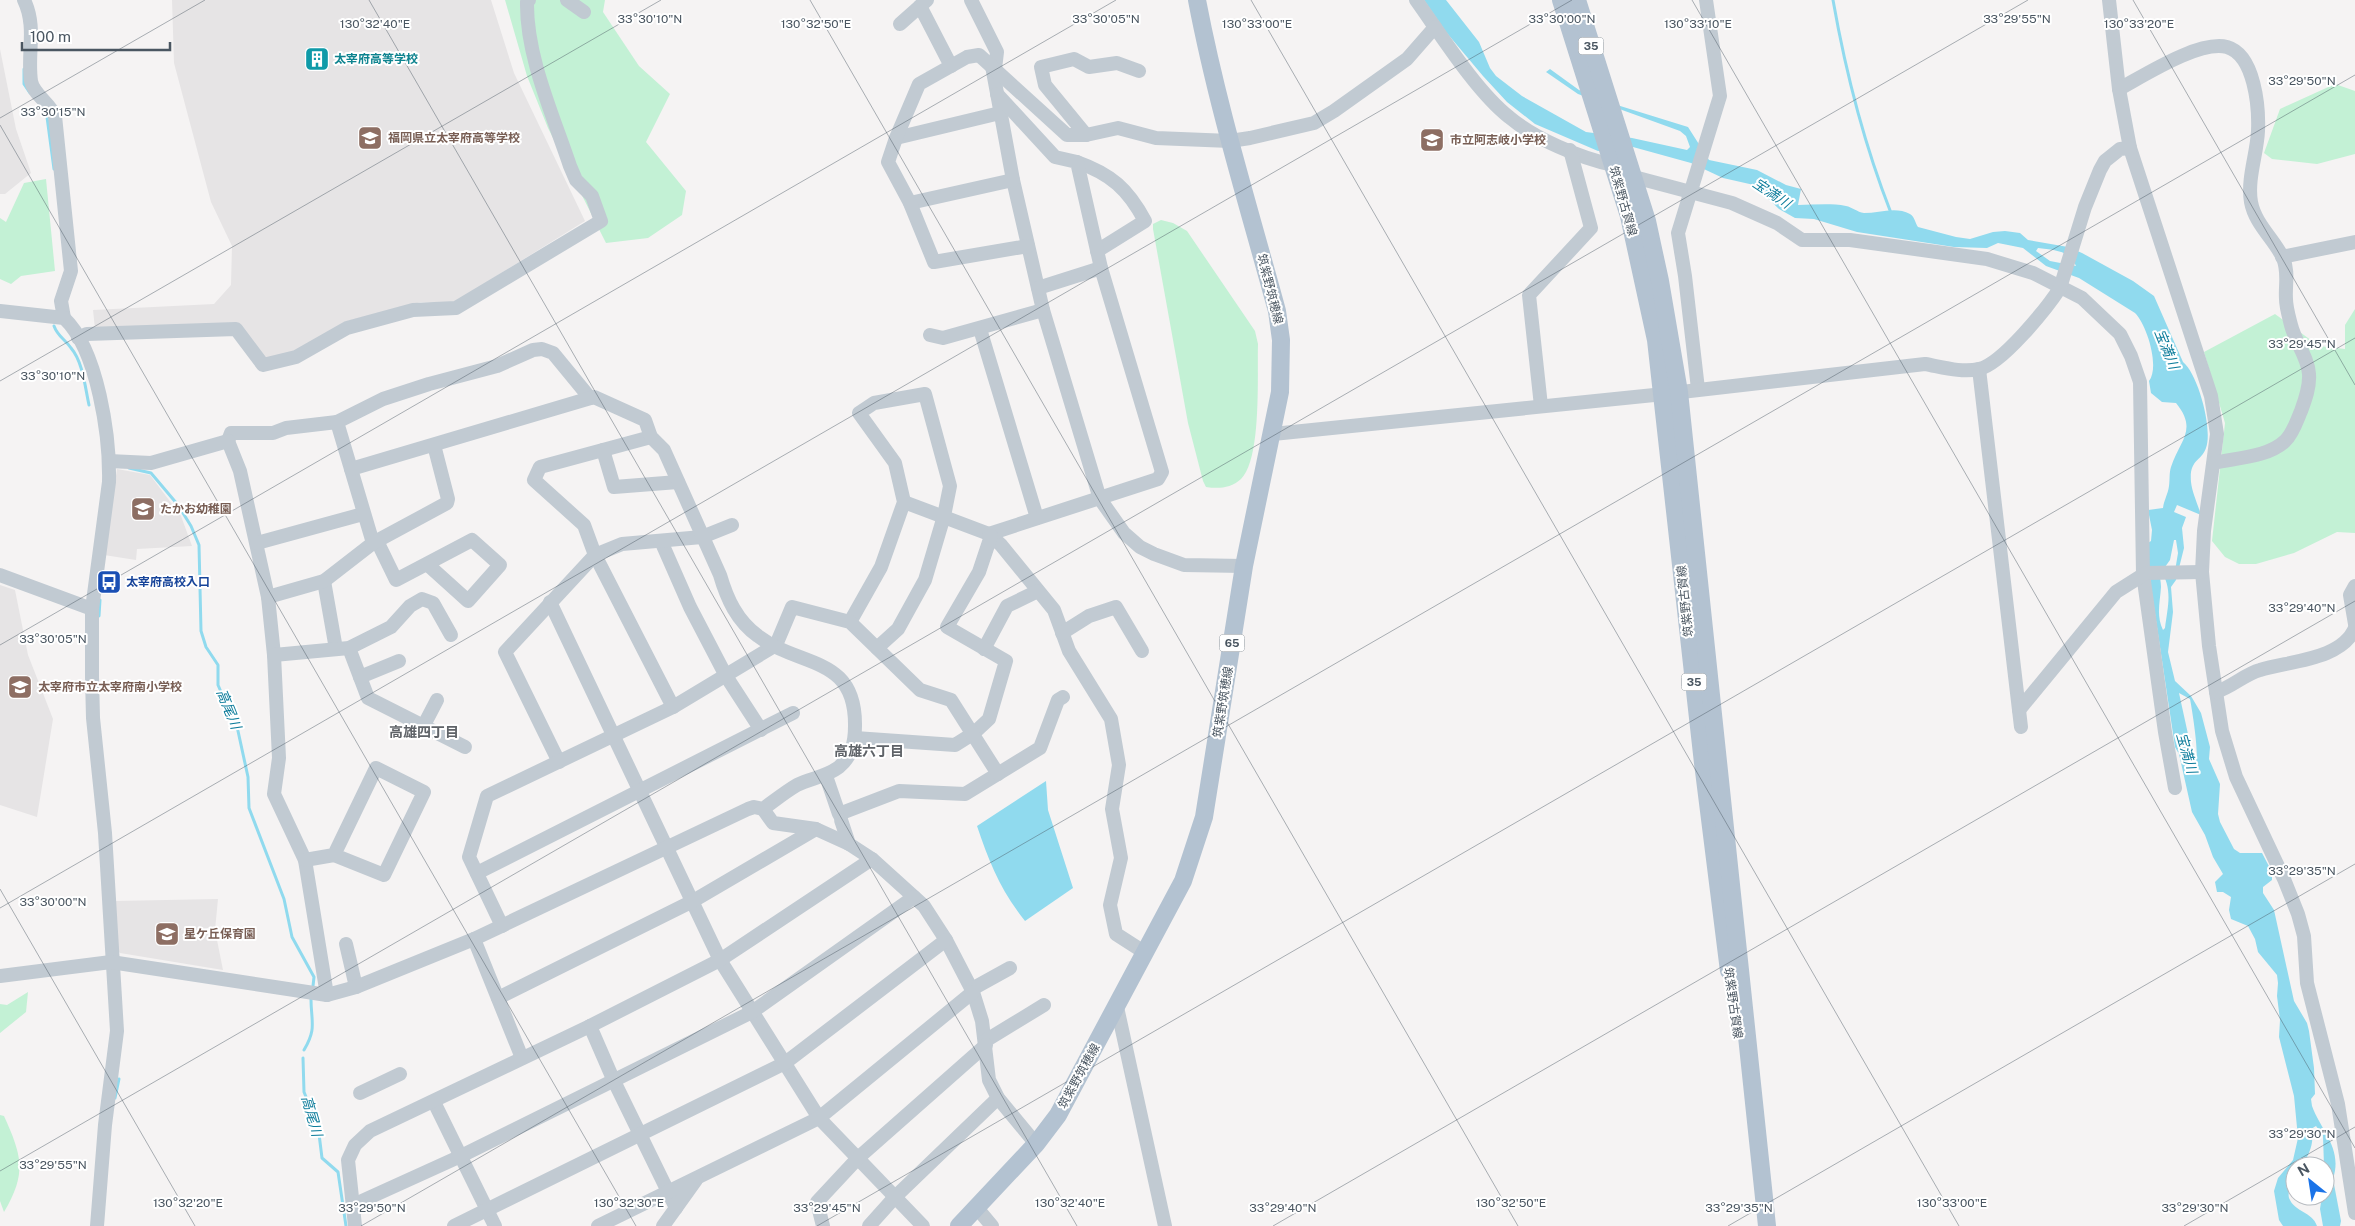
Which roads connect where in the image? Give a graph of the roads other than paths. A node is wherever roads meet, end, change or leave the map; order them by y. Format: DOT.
graph roads {
  1 [pos="24,0"];
  2 [pos="529,0"];
  3 [pos="567,0"];
  4 [pos="971,0"];
  5 [pos="1197,0"];
  6 [pos="1416,0"];
  7 [pos="1561,0"];
  8 [pos="1577,0"];
  9 [pos="1706,0"];
  10 [pos="2109,0"];
  11 [pos="924,3"];
  12 [pos="584,12"];
  13 [pos="900,24"];
  14 [pos="1435,27"];
  15 [pos="951,66"];
  16 [pos="994,68"];
  17 [pos="1139,71"];
  18 [pos="2120,89"];
  19 [pos="1597,90"];
  20 [pos="997,94"];
  21 [pos="1000,113"];
  22 [pos="1086,135"];
  23 [pos="896,138"];
  24 [pos="1230,140"];
  25 [pos="2130,148"];
  26 [pos="1570,150"];
  27 [pos="1616,159"];
  28 [pos="1077,162"];
  29 [pos="1634,177"];
  30 [pos="1013,180"];
  31 [pos="1692,189"];
  32 [pos="910,203"];
  33 [pos="2355,242"];
  34 [pos="1028,246"];
  35 [pos="1098,251"];
  36 [pos="2282,257"];
  37 [pos="1101,268"];
  38 [pos="2061,284"];
  39 [pos="1038,288"];
  40 [pos="0,310"];
  41 [pos="1043,310"];
  42 [pos="64,318"];
  43 [pos="980,329"];
  44 [pos="930,335"];
  45 [pos="78,338"];
  46 [pos="1979,370"];
  47 [pos="1698,389"];
  48 [pos="1671,393"];
  49 [pos="590,398"];
  50 [pos="1541,406"];
  51 [pos="337,422"];
  52 [pos="1272,434"];
  53 [pos="651,437"];
  54 [pos="228,441"];
  55 [pos="434,445"];
  56 [pos="603,450"];
  57 [pos="109,461"];
  58 [pos="2214,463"];
  59 [pos="351,469"];
  60 [pos="678,482"];
  61 [pos="1100,499"];
  62 [pos="904,502"];
  63 [pos="363,514"];
  64 [pos="944,516"];
  65 [pos="1036,518"];
  66 [pos="732,525"];
  67 [pos="990,535"];
  68 [pos="702,537"];
  69 [pos="661,541"];
  70 [pos="375,542"];
  71 [pos="258,544"];
  72 [pos="595,555"];
  73 [pos="427,564"];
  74 [pos="1244,566"];
  75 [pos="2200,572"];
  76 [pos="2144,574"];
  77 [pos="0,575"];
  78 [pos="324,580"];
  79 [pos="2355,586"];
  80 [pos="1038,591"];
  81 [pos="268,597"];
  82 [pos="550,602"];
  83 [pos="92,609"];
  84 [pos="850,622"];
  85 [pos="2355,624"];
  86 [pos="2355,628"];
  87 [pos="1062,633"];
  88 [pos="451,635"];
  89 [pos="776,645"];
  90 [pos="877,648"];
  91 [pos="343,649"];
  92 [pos="984,649"];
  93 [pos="1142,652"];
  94 [pos="274,655"];
  95 [pos="399,661"];
  96 [pos="726,676"];
  97 [pos="360,677"];
  98 [pos="2216,692"];
  99 [pos="1063,696"];
  100 [pos="436,700"];
  101 [pos="673,707"];
  102 [pos="2019,710"];
  103 [pos="793,712"];
  104 [pos="424,725"];
  105 [pos="2020,727"];
  106 [pos="761,730"];
  107 [pos="974,734"];
  108 [pos="615,735"];
  109 [pos="855,738"];
  110 [pos="465,748"];
  111 [pos="559,762"];
  112 [pos="998,774"];
  113 [pos="826,776"];
  114 [pos="2175,788"];
  115 [pos="641,790"];
  116 [pos="763,809"];
  117 [pos="841,820"];
  118 [pos="816,829"];
  119 [pos="849,844"];
  120 [pos="667,848"];
  121 [pos="334,855"];
  122 [pos="872,859"];
  123 [pos="306,860"];
  124 [pos="477,873"];
  125 [pos="914,897"];
  126 [pos="693,901"];
  127 [pos="502,926"];
  128 [pos="474,939"];
  129 [pos="946,940"];
  130 [pos="346,944"];
  131 [pos="1144,952"];
  132 [pos="720,960"];
  133 [pos="111,962"];
  134 [pos="1010,968"];
  135 [pos="0,976"];
  136 [pos="356,987"];
  137 [pos="972,990"];
  138 [pos="328,995"];
  139 [pos="498,998"];
  140 [pos="1044,1005"];
  141 [pos="1117,1007"];
  142 [pos="752,1012"];
  143 [pos="590,1026"];
  144 [pos="985,1043"];
  145 [pos="522,1058"];
  146 [pos="785,1063"];
  147 [pos="400,1074"];
  148 [pos="613,1080"];
  149 [pos="360,1093"];
  150 [pos="998,1098"];
  151 [pos="434,1102"];
  152 [pos="819,1118"];
  153 [pos="640,1134"];
  154 [pos="1036,1144"];
  155 [pos="461,1156"];
  156 [pos="858,1158"];
  157 [pos="696,1180"];
  158 [pos="668,1192"];
  159 [pos="895,1197"];
  160 [pos="353,1205"];
  161 [pos="676,1208"];
  162 [pos="977,1208"];
  163 [pos="487,1210"];
  164 [pos="2355,1213"];
  165 [pos="1766,1219"];
  166 [pos="97,1226"];
  167 [pos="355,1226"];
  168 [pos="454,1226"];
  169 [pos="495,1226"];
  170 [pos="598,1226"];
  171 [pos="663,1226"];
  172 [pos="823,1226"];
  173 [pos="868,1226"];
  174 [pos="923,1226"];
  175 [pos="959,1226"];
  176 [pos="992,1226"];
  177 [pos="1165,1226"];
  1 -- 42 [label="street"];
  2 -- 45 [label="street"];
  3 -- 12 [label="street"];
  4 -- 16 [label="street"];
  5 -- 24 [label="main road, 筑紫野筑穂線 / 65"];
  6 -- 14 [label="street"];
  7 -- 19 [label="main road, 筑紫野古賀線 / 35"];
  8 -- 19 [label="main road, 筑紫野古賀線 / 35"];
  9 -- 31 [label="street"];
  10 -- 18 [label="street"];
  11 -- 13 [label="street"];
  11 -- 15 [label="street"];
  14 -- 24 [label="street"];
  14 -- 26 [label="street"];
  15 -- 16 [label="street"];
  15 -- 23 [label="street"];
  16 -- 20 [label="street"];
  16 -- 22 [label="street"];
  17 -- 22 [label="street"];
  18 -- 25 [label="street"];
  18 -- 36 [label="street"];
  19 -- 27 [label="main road, 筑紫野古賀線 / 35"];
  20 -- 21 [label="street"];
  20 -- 28 [label="street"];
  21 -- 23 [label="street"];
  21 -- 30 [label="street"];
  22 -- 24 [label="street"];
  23 -- 32 [label="street"];
  24 -- 52 [label="main road, 筑紫野筑穂線 / 65"];
  25 -- 38 [label="street"];
  25 -- 58 [label="street"];
  26 -- 27 [label="street"];
  26 -- 50 [label="street"];
  27 -- 29 [label="main road, 筑紫野古賀線 / 35"];
  27 -- 48 [label="main road, 筑紫野古賀線 / 35"];
  28 -- 35 [label="street"];
  28 -- 35 [label="street"];
  29 -- 31 [label="street"];
  29 -- 48 [label="main road, 筑紫野古賀線 / 35"];
  30 -- 32 [label="street"];
  30 -- 34 [label="street"];
  31 -- 38 [label="street"];
  31 -- 47 [label="street"];
  32 -- 34 [label="street"];
  33 -- 36 [label="street"];
  34 -- 39 [label="street"];
  35 -- 37 [label="street"];
  36 -- 58 [label="street"];
  37 -- 39 [label="street"];
  37 -- 61 [label="street"];
  38 -- 46 [label="street"];
  38 -- 76 [label="street"];
  39 -- 41 [label="street"];
  40 -- 42 [label="street"];
  41 -- 43 [label="street"];
  41 -- 61 [label="street"];
  42 -- 45 [label="street"];
  43 -- 44 [label="street"];
  43 -- 65 [label="street"];
  45 -- 57 [label="street"];
  46 -- 47 [label="street"];
  46 -- 102 [label="street"];
  47 -- 48 [label="street"];
  48 -- 50 [label="street"];
  48 -- 165 [label="main road, 筑紫野古賀線 / 35"];
  49 -- 51 [label="street"];
  49 -- 53 [label="street"];
  49 -- 55 [label="street"];
  50 -- 52 [label="street"];
  51 -- 54 [label="street"];
  51 -- 59 [label="street"];
  52 -- 74 [label="main road, 筑紫野筑穂線 / 65"];
  53 -- 56 [label="street"];
  53 -- 60 [label="street"];
  54 -- 57 [label="street"];
  54 -- 71 [label="street"];
  55 -- 59 [label="street"];
  55 -- 70 [label="street"];
  56 -- 60 [label="street"];
  56 -- 72 [label="street"];
  57 -- 83 [label="street"];
  58 -- 75 [label="street"];
  59 -- 63 [label="street"];
  60 -- 68 [label="street"];
  61 -- 65 [label="street"];
  61 -- 74 [label="street"];
  62 -- 64 [label="street"];
  62 -- 64 [label="street"];
  62 -- 84 [label="street"];
  63 -- 70 [label="street"];
  63 -- 71 [label="street"];
  64 -- 67 [label="street"];
  64 -- 90 [label="street"];
  65 -- 67 [label="street"];
  66 -- 68 [label="street"];
  67 -- 80 [label="street"];
  67 -- 92 [label="street"];
  68 -- 69 [label="street"];
  68 -- 89 [label="street"];
  69 -- 72 [label="street"];
  69 -- 96 [label="street"];
  70 -- 73 [label="street"];
  70 -- 78 [label="street"];
  71 -- 81 [label="street"];
  72 -- 82 [label="street"];
  72 -- 101 [label="street"];
  73 -- 73 [label="street"];
  74 -- 131 [label="main road, 筑紫野筑穂線 / 65"];
  75 -- 76 [label="street"];
  75 -- 98 [label="street"];
  76 -- 102 [label="street"];
  76 -- 114 [label="street"];
  77 -- 83 [label="street"];
  78 -- 81 [label="street"];
  78 -- 91 [label="street"];
  79 -- 85 [label="street"];
  80 -- 87 [label="street"];
  80 -- 92 [label="street"];
  81 -- 94 [label="street"];
  82 -- 108 [label="street"];
  82 -- 111 [label="street"];
  83 -- 133 [label="street"];
  84 -- 89 [label="street"];
  84 -- 90 [label="street"];
  86 -- 98 [label="street"];
  87 -- 93 [label="street"];
  87 -- 131 [label="street"];
  88 -- 91 [label="street"];
  89 -- 96 [label="street"];
  89 -- 109 [label="street"];
  90 -- 107 [label="street"];
  91 -- 94 [label="street"];
  91 -- 97 [label="street"];
  92 -- 107 [label="street"];
  94 -- 123 [label="street"];
  95 -- 97 [label="street"];
  96 -- 101 [label="street"];
  96 -- 106 [label="street"];
  97 -- 104 [label="street"];
  98 -- 164 [label="street"];
  99 -- 112 [label="street"];
  100 -- 104 [label="street"];
  101 -- 108 [label="street"];
  102 -- 105 [label="street"];
  103 -- 106 [label="street"];
  104 -- 110 [label="street"];
  106 -- 115 [label="street"];
  107 -- 109 [label="street"];
  107 -- 112 [label="street"];
  108 -- 111 [label="street"];
  108 -- 115 [label="street"];
  109 -- 113 [label="street"];
  111 -- 124 [label="street"];
  112 -- 113 [label="street"];
  113 -- 116 [label="street"];
  115 -- 120 [label="street"];
  115 -- 124 [label="street"];
  116 -- 118 [label="street"];
  116 -- 120 [label="street"];
  117 -- 119 [label="street"];
  118 -- 119 [label="street"];
  118 -- 126 [label="street"];
  119 -- 122 [label="street"];
  120 -- 126 [label="street"];
  120 -- 127 [label="street"];
  121 -- 121 [label="street"];
  121 -- 123 [label="street"];
  122 -- 125 [label="street"];
  122 -- 132 [label="street"];
  123 -- 138 [label="street"];
  124 -- 127 [label="street"];
  125 -- 129 [label="street"];
  125 -- 142 [label="street"];
  126 -- 132 [label="street"];
  126 -- 139 [label="street"];
  127 -- 128 [label="street"];
  128 -- 136 [label="street"];
  128 -- 139 [label="street"];
  129 -- 137 [label="street"];
  129 -- 146 [label="street"];
  130 -- 136 [label="street"];
  131 -- 141 [label="main road, 筑紫野筑穂線 / 65"];
  132 -- 142 [label="street"];
  132 -- 143 [label="street"];
  133 -- 135 [label="street"];
  133 -- 138 [label="street"];
  133 -- 166 [label="street"];
  134 -- 137 [label="street"];
  136 -- 138 [label="street"];
  137 -- 144 [label="street"];
  137 -- 152 [label="street"];
  139 -- 145 [label="street"];
  140 -- 144 [label="street"];
  141 -- 154 [label="main road, 筑紫野筑穂線 / 65"];
  141 -- 177 [label="street"];
  142 -- 146 [label="street"];
  142 -- 148 [label="street"];
  143 -- 145 [label="street"];
  143 -- 148 [label="street"];
  144 -- 150 [label="street"];
  144 -- 156 [label="street"];
  145 -- 151 [label="street"];
  146 -- 152 [label="street"];
  146 -- 153 [label="street"];
  147 -- 149 [label="street"];
  148 -- 153 [label="street"];
  148 -- 155 [label="street"];
  150 -- 154 [label="street"];
  150 -- 159 [label="street"];
  151 -- 155 [label="street"];
  151 -- 160 [label="street"];
  152 -- 156 [label="street"];
  152 -- 157 [label="street"];
  153 -- 158 [label="street"];
  153 -- 163 [label="street"];
  154 -- 162 [label="main road, 筑紫野筑穂線 / 65"];
  155 -- 160 [label="street"];
  155 -- 163 [label="street"];
  156 -- 159 [label="street"];
  156 -- 172 [label="street"];
  157 -- 158 [label="street"];
  157 -- 161 [label="street"];
  158 -- 161 [label="street"];
  158 -- 170 [label="street"];
  159 -- 173 [label="street"];
  159 -- 174 [label="street"];
  160 -- 167 [label="street"];
  161 -- 171 [label="street"];
  162 -- 175 [label="main road, 筑紫野筑穂線 / 65"];
  162 -- 176 [label="street"];
  163 -- 168 [label="street"];
  163 -- 169 [label="street"];
}
